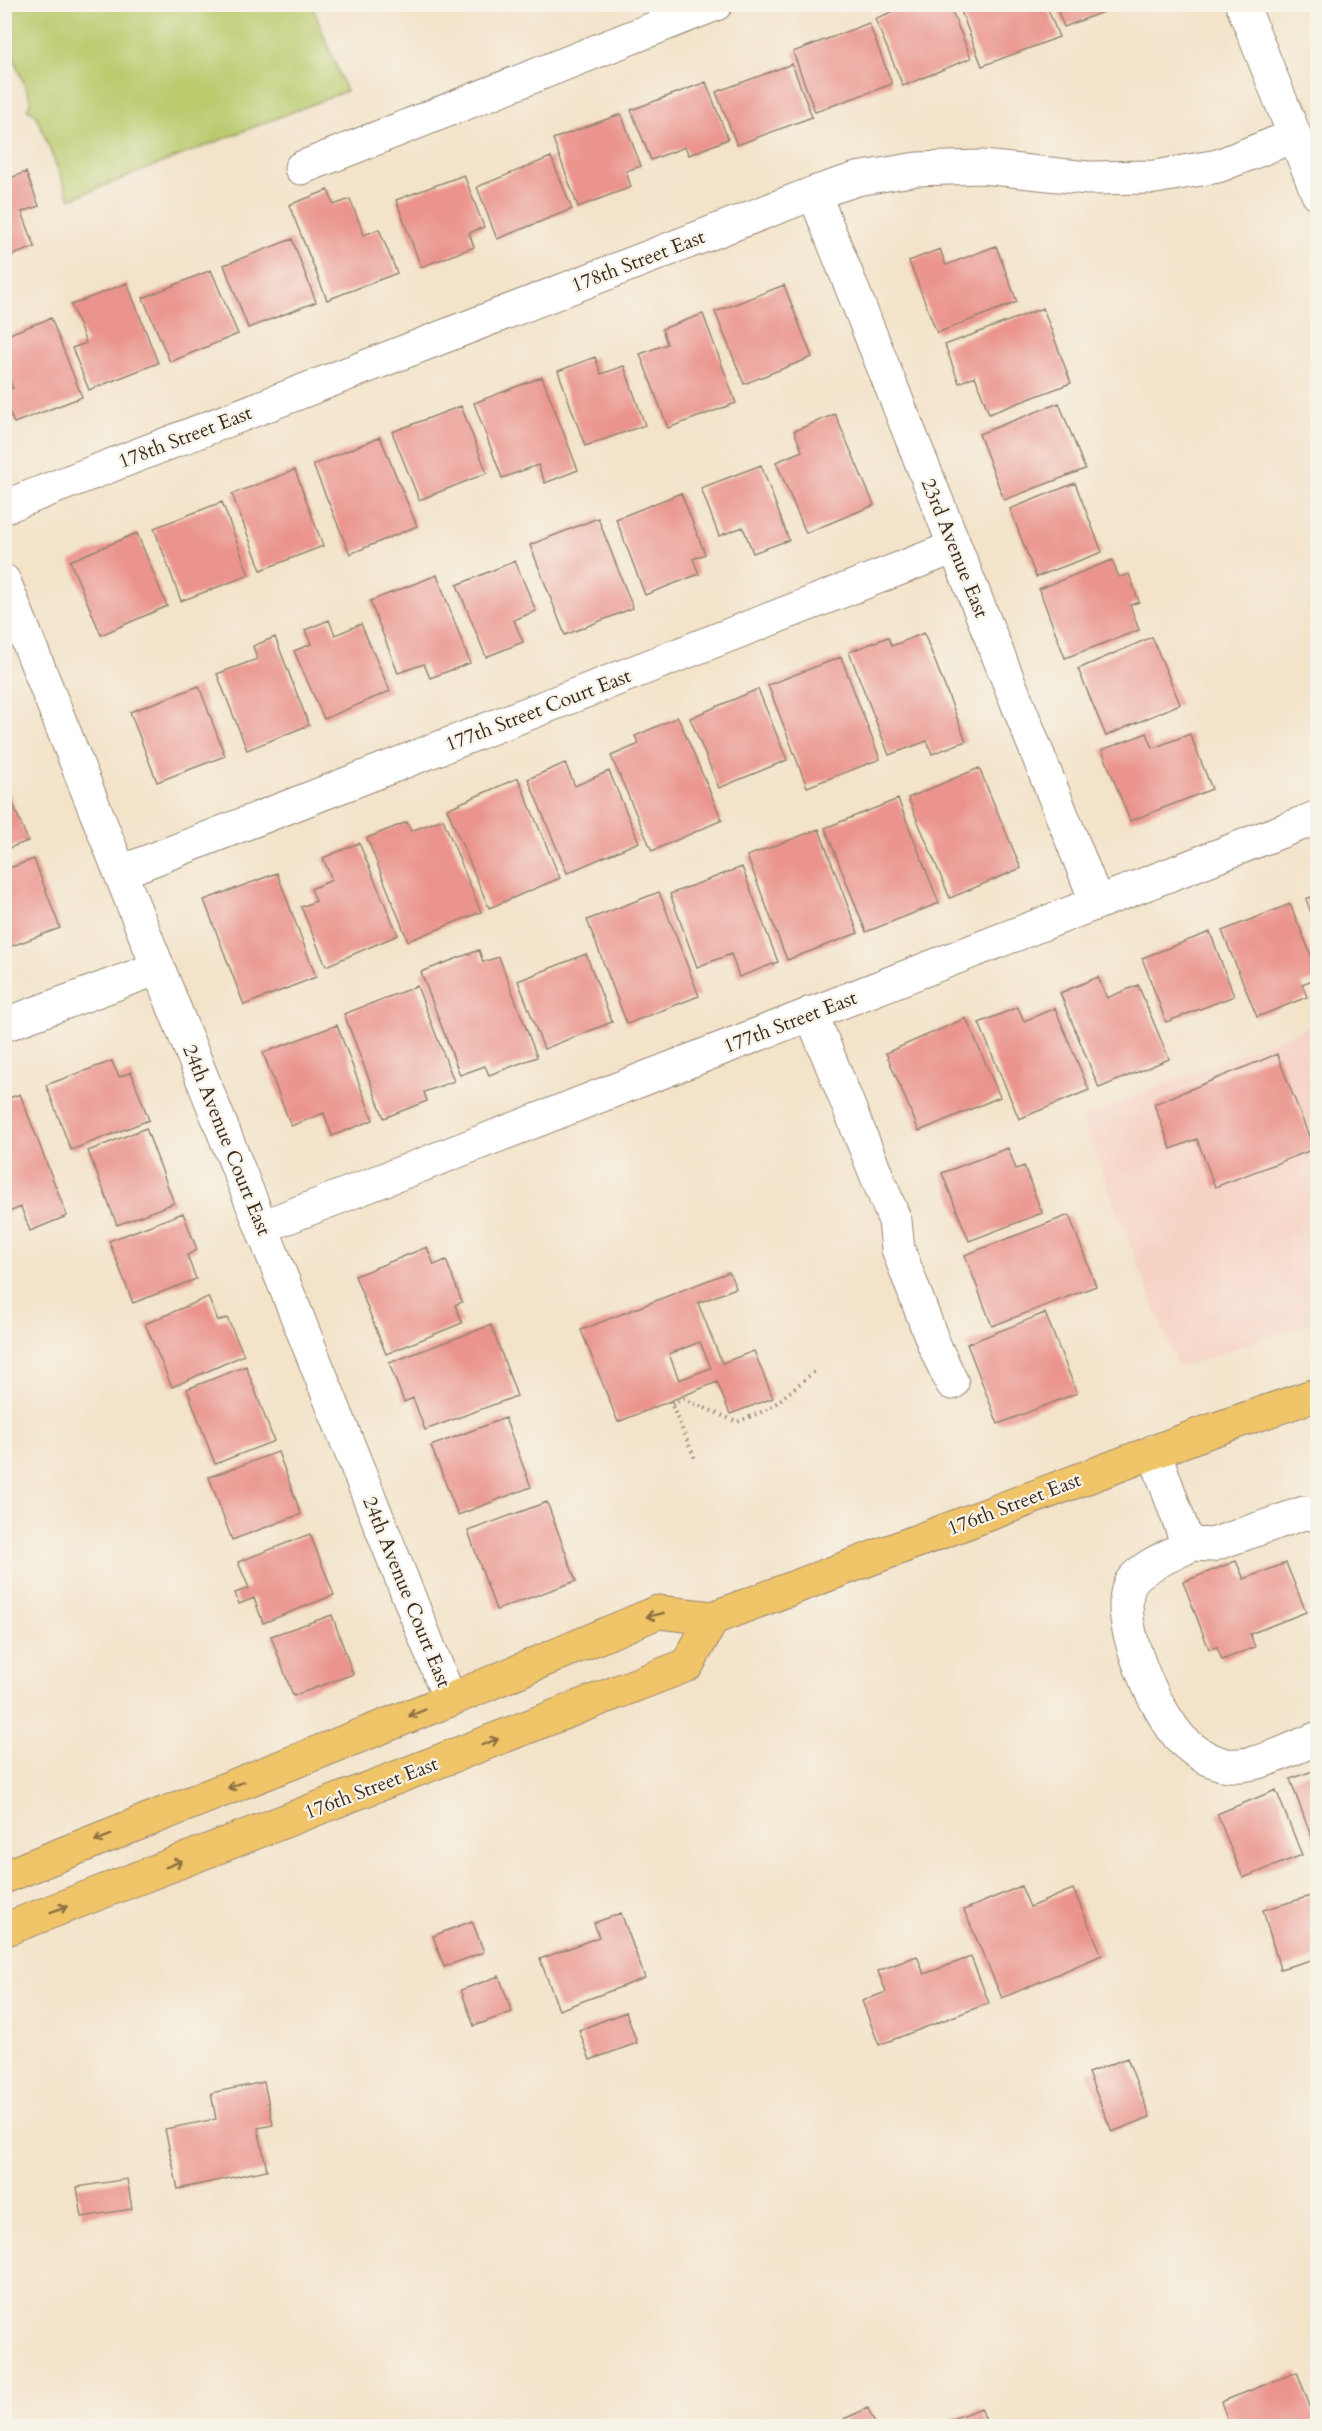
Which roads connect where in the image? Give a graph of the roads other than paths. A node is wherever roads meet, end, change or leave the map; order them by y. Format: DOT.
graph roads {
  1 [pos="716,4"];
  2 [pos="1242,4"];
  3 [pos="1294,136"];
  4 [pos="301,168"];
  5 [pos="814,193"];
  6 [pos="1317,194"];
  7 [pos="4,507"];
  8 [pos="955,547"];
  9 [pos="4,580"];
  10 [pos="1317,817"];
  11 [pos="121,872"];
  12 [pos="1097,903"];
  13 [pos="158,968"];
  14 [pos="811,1013"];
  15 [pos="4,1025"];
  16 [pos="262,1227"];
  17 [pos="952,1383"];
  18 [pos="1317,1394"];
  19 [pos="1154,1451"];
  20 [pos="1317,1515"];
  21 [pos="1193,1544"];
  22 [pos="713,1618"];
  23 [pos="450,1700"];
  24 [pos="1317,1738"];
  25 [pos="4,1877"];
  26 [pos="4,1930"];
  1 -- 4 [label="street"];
  2 -- 3 [label="street"];
  3 -- 5 [label="street, 178th Street East"];
  3 -- 6 [label="street"];
  5 -- 7 [label="street, 178th Street East"];
  5 -- 8 [label="street, 23rd Avenue East"];
  8 -- 11 [label="street, 177th Street Court East"];
  8 -- 12 [label="street, 23rd Avenue East"];
  9 -- 11 [label="street, 24th Avenue Court East"];
  10 -- 12 [label="street, 177th Street East"];
  11 -- 13 [label="street, 24th Avenue Court East"];
  12 -- 14 [label="street, 177th Street East"];
  13 -- 15 [label="street"];
  13 -- 16 [label="street, 24th Avenue Court East"];
  14 -- 16 [label="street, 177th Street East"];
  14 -- 17 [label="street"];
  16 -- 23 [label="street, 24th Avenue Court East"];
  18 -- 19 [label="main road, 176th Street East"];
  19 -- 21 [label="street"];
  19 -- 22 [label="main road, 176th Street East"];
  20 -- 21 [label="street"];
  21 -- 24 [label="street"];
  22 -- 23 [label="main road, 176th Street East, one-way"];
  26 -- 22 [label="main road, 176th Street East, one-way"];
  23 -- 25 [label="main road, 176th Street East, one-way"];
}
